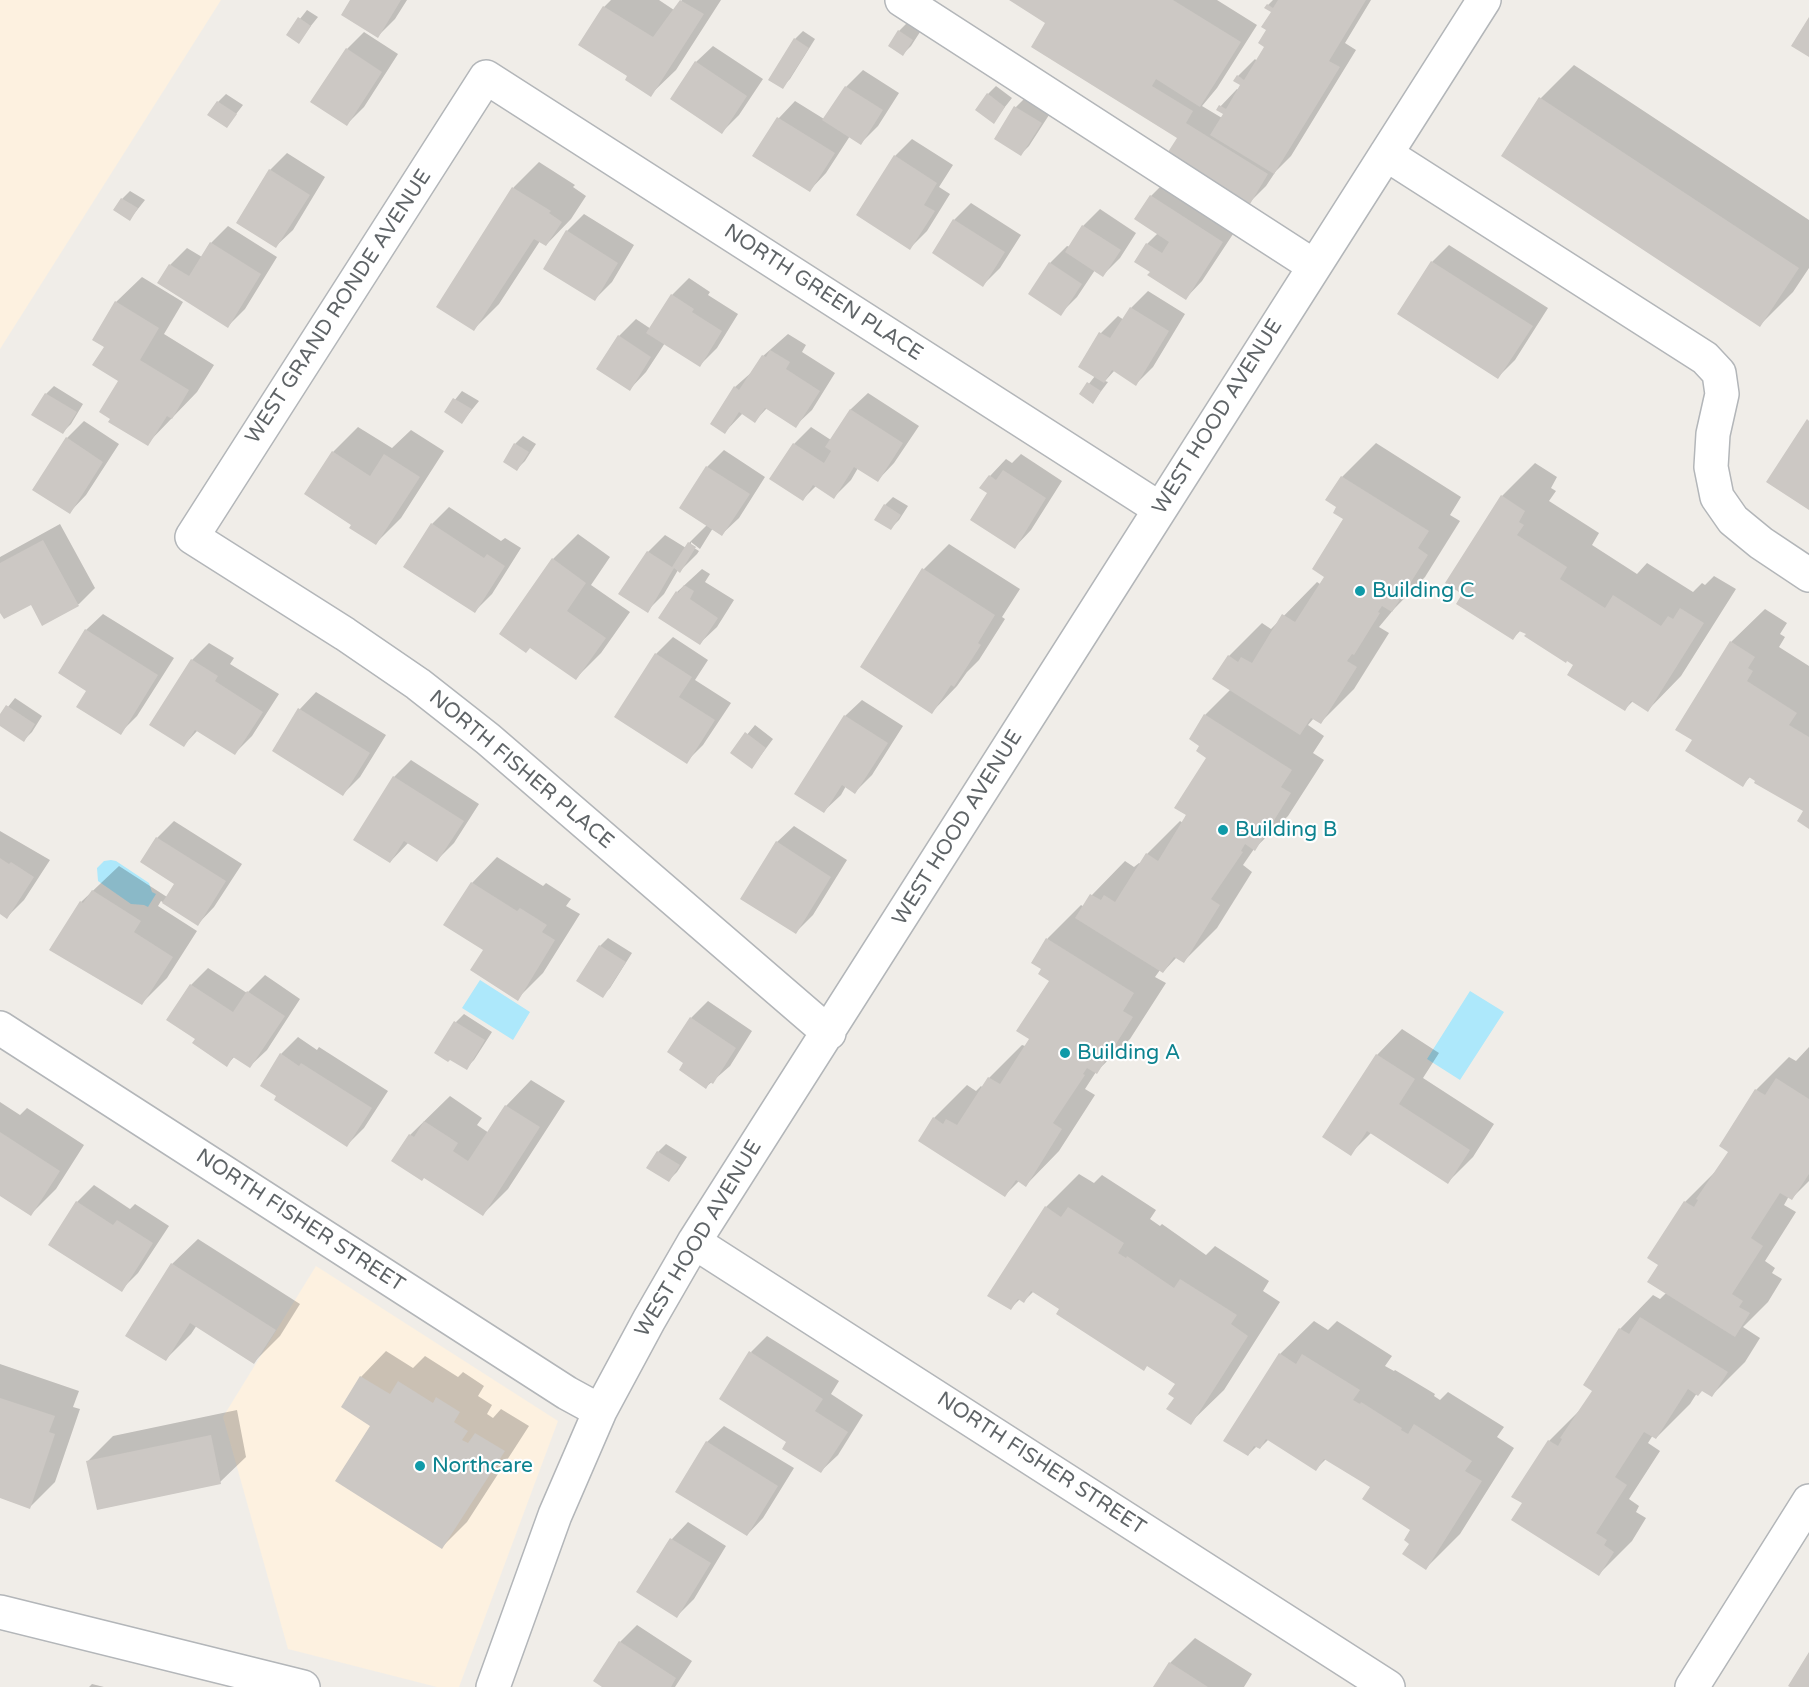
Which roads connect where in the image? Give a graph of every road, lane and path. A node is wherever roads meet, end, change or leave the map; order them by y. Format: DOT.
graph roads {
  1 [pos="902,0"];
  2 [pos="1484,0"];
  3 [pos="486,77"];
  4 [pos="1386,154"];
  5 [pos="1314,266"];
  6 [pos="1160,509"];
  7 [pos="192,537"];
  8 [pos="1809,575"];
  9 [pos="0,1028"];
  10 [pos="828,1033"];
  11 [pos="694,1242"];
  12 [pos="600,1411"];
  13 [pos="1809,1501"];
  14 [pos="0,1612"];
  15 [pos="303,1687"];
  16 [pos="493,1687"];
  17 [pos="1388,1687"];
  18 [pos="1692,1687"];
  1 -- 5 [label="street"];
  2 -- 4 [label="street, WEST HOOD AVENUE"];
  3 -- 6 [label="street, NORTH GREEN PLACE"];
  3 -- 7 [label="street, WEST GRAND RONDE AVENUE"];
  4 -- 5 [label="street, WEST HOOD AVENUE"];
  4 -- 8 [label="street"];
  5 -- 6 [label="street, WEST HOOD AVENUE"];
  6 -- 10 [label="street, WEST HOOD AVENUE"];
  7 -- 10 [label="street, NORTH FISHER PLACE"];
  9 -- 12 [label="street, NORTH FISHER STREET"];
  10 -- 11 [label="street, WEST HOOD AVENUE"];
  11 -- 12 [label="street, WEST HOOD AVENUE"];
  11 -- 17 [label="street, NORTH FISHER STREET"];
  12 -- 16 [label="street, WEST HOOD AVENUE"];
  13 -- 18 [label="street"];
  14 -- 15 [label="street"];
}
